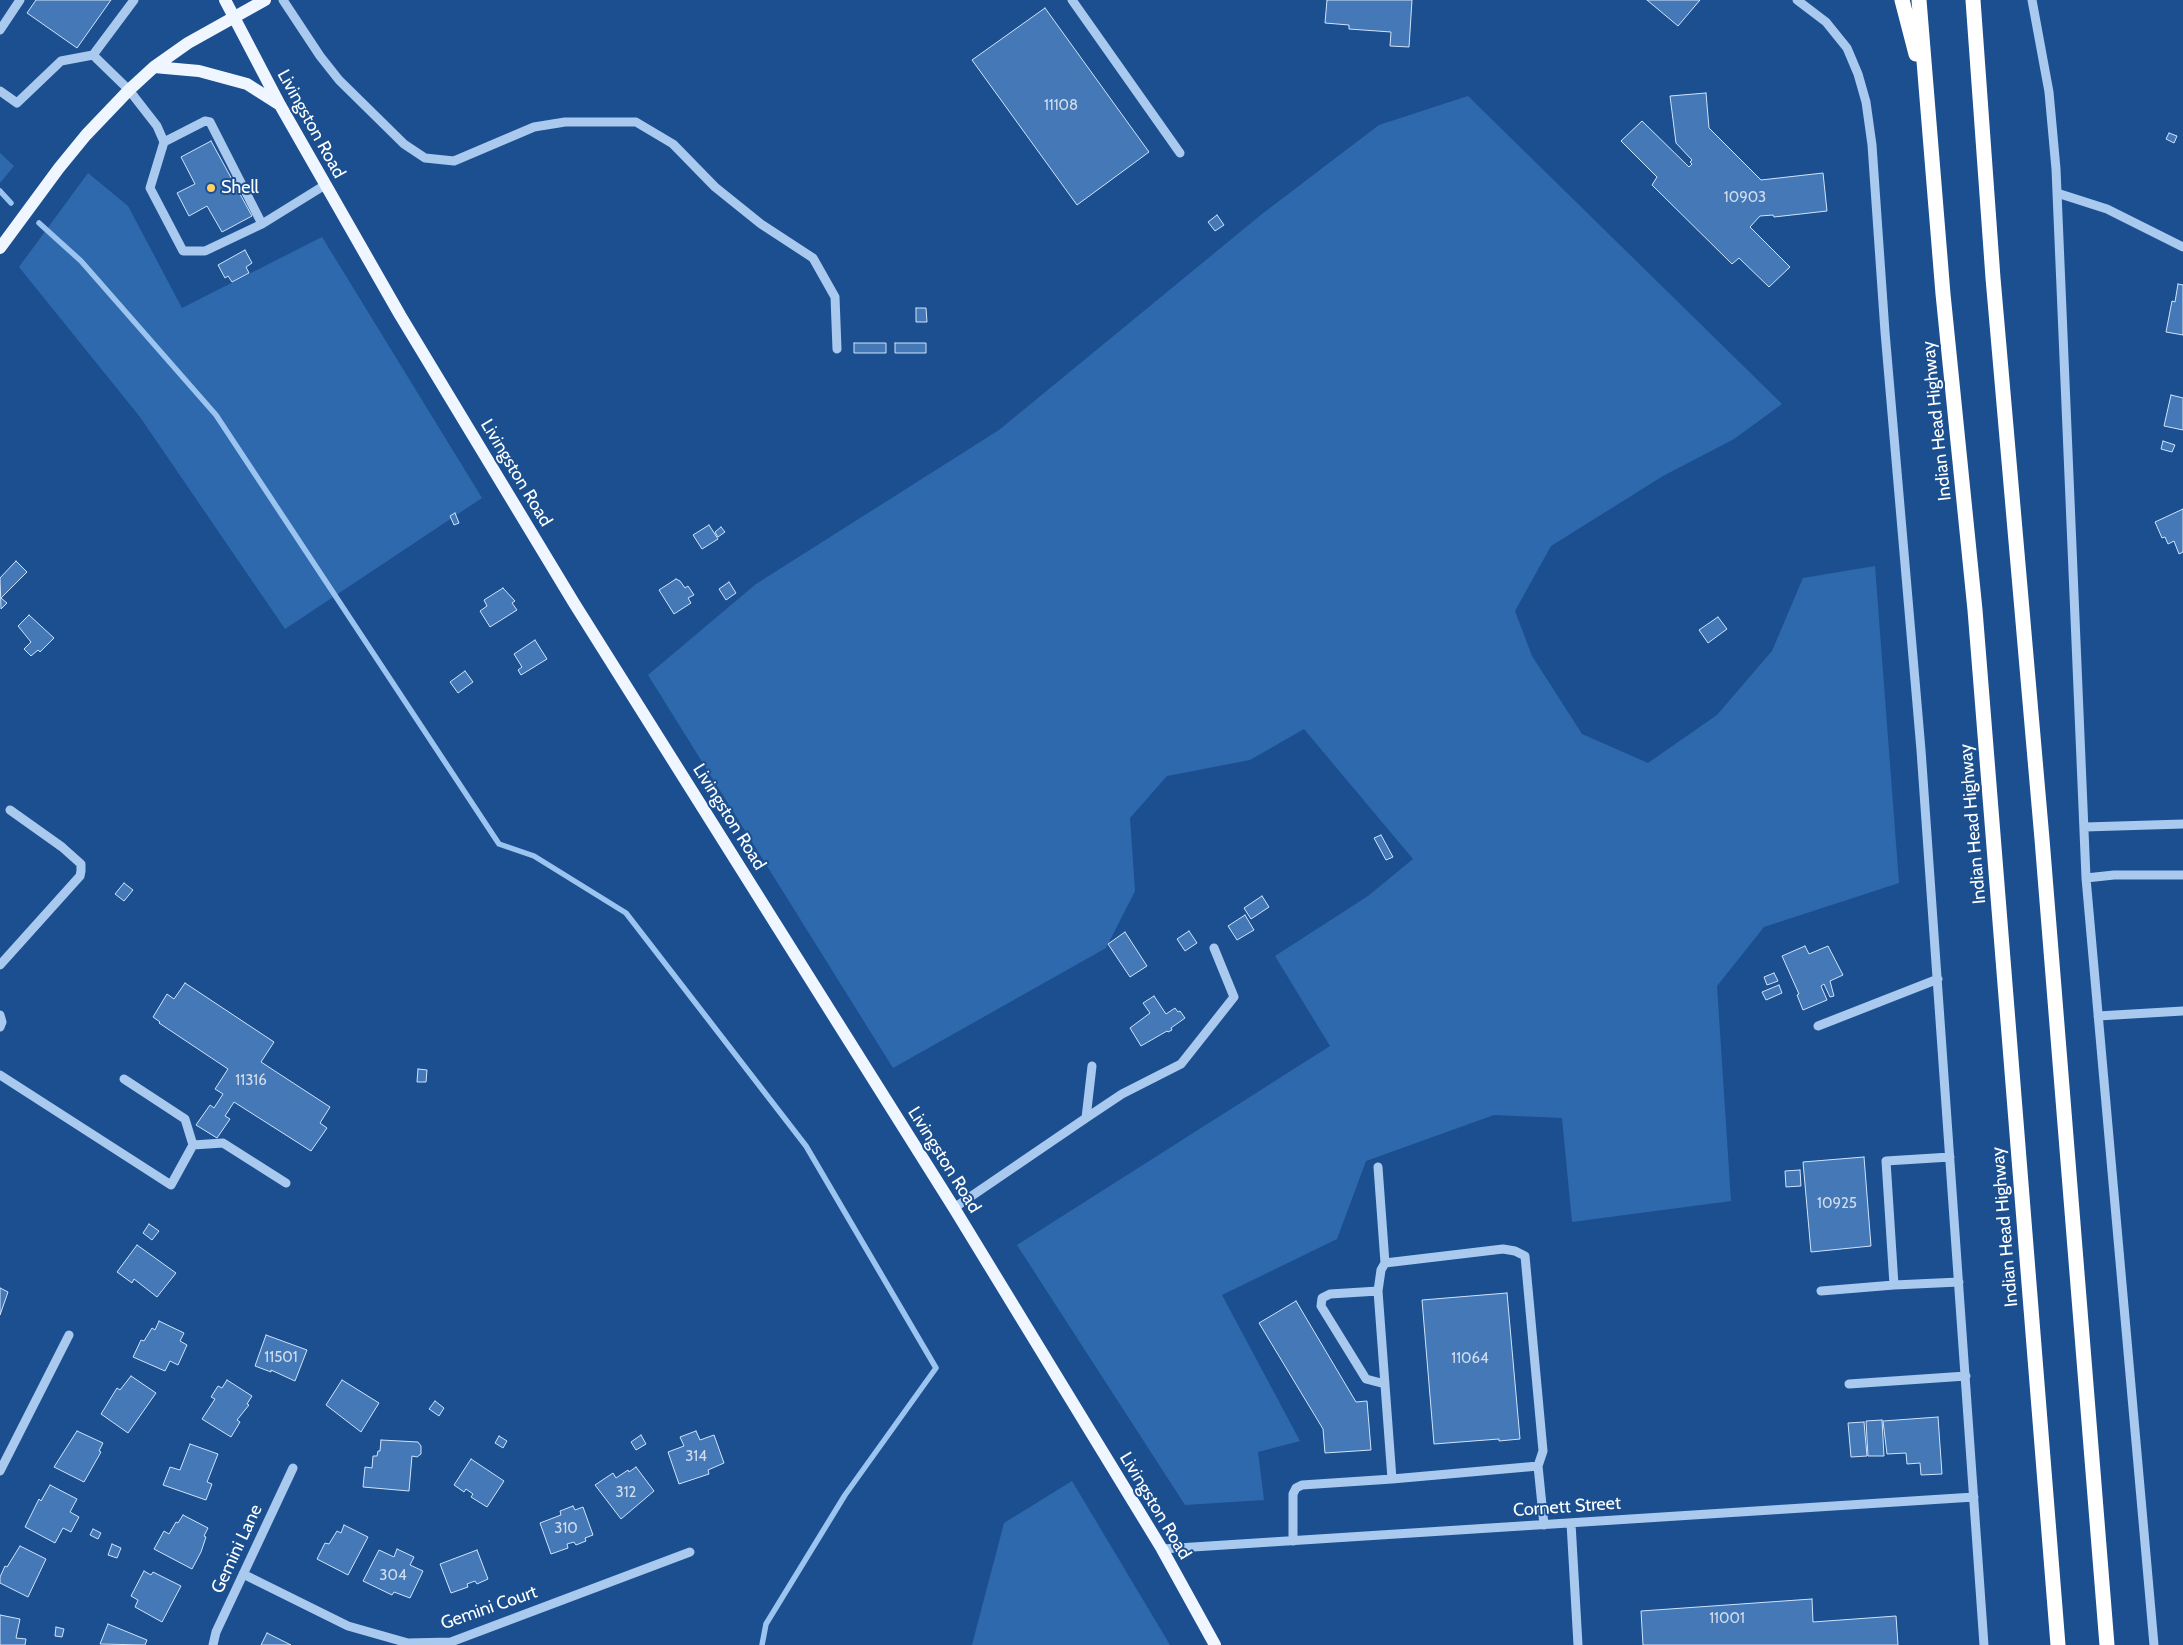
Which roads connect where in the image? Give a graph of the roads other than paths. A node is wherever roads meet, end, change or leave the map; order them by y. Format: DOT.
graph roads {
  1 [pos="20,0"];
  2 [pos="134,0"];
  3 [pos="225,0"];
  4 [pos="265,0"];
  5 [pos="283,0"];
  6 [pos="1072,0"];
  7 [pos="1797,0"];
  8 [pos="1902,0"];
  9 [pos="1919,0"];
  10 [pos="1973,0"];
  11 [pos="2032,0"];
  12 [pos="234,17"];
  13 [pos="0,30"];
  14 [pos="93,55"];
  15 [pos="154,67"];
  16 [pos="129,90"];
  17 [pos="0,91"];
  18 [pos="1926,92"];
  19 [pos="280,105"];
  20 [pos="164,142"];
  21 [pos="1180,153"];
  22 [pos="325,185"];
  23 [pos="2057,193"];
  24 [pos="262,224"];
  25 [pos="2183,247"];
  26 [pos="0,248"];
  27 [pos="837,349"];
  28 [pos="10,810"];
  29 [pos="2183,824"];
  30 [pos="2085,827"];
  31 [pos="2183,875"];
  32 [pos="2086,878"];
  33 [pos="1214,948"];
  34 [pos="0,965"];
  35 [pos="1938,979"];
  36 [pos="2183,1011"];
  37 [pos="0,1015"];
  38 [pos="2098,1016"];
  39 [pos="1818,1026"];
  40 [pos="0,1027"];
  41 [pos="1092,1066"];
  42 [pos="0,1075"];
  43 [pos="124,1079"];
  44 [pos="1086,1118"];
  45 [pos="193,1145"];
  46 [pos="1950,1157"];
  47 [pos="1378,1168"];
  48 [pos="286,1183"];
  49 [pos="954,1208"];
  50 [pos="1385,1263"];
  51 [pos="1959,1282"];
  52 [pos="1894,1285"];
  53 [pos="1378,1291"];
  54 [pos="1820,1291"];
  55 [pos="69,1335"];
  56 [pos="1966,1376"];
  57 [pos="1385,1384"];
  58 [pos="1849,1384"];
  59 [pos="1538,1466"];
  60 [pos="293,1468"];
  61 [pos="0,1471"];
  62 [pos="1392,1479"];
  63 [pos="1974,1497"];
  64 [pos="1570,1523"];
  65 [pos="1544,1525"];
  66 [pos="1293,1541"];
  67 [pos="1162,1549"];
  68 [pos="690,1552"];
  69 [pos="243,1574"];
  70 [pos="212,1645"];
  71 [pos="1215,1645"];
  72 [pos="1578,1645"];
  73 [pos="1984,1645"];
  74 [pos="2058,1645"];
  75 [pos="2106,1645"];
  76 [pos="2154,1645"];
  1 -- 13 [label="street"];
  2 -- 14 [label="street"];
  3 -- 12 [label="main road, Livingston Road"];
  4 -- 12 [label="main road"];
  5 -- 27 [label="street"];
  6 -- 21 [label="street"];
  7 -- 35 [label="street"];
  8 -- 18 [label="highway"];
  9 -- 18 [label="highway, Indian Head Highway"];
  10 -- 75 [label="highway"];
  11 -- 23 [label="street"];
  12 -- 15 [label="main road"];
  12 -- 19 [label="main road, Livingston Road"];
  14 -- 16 [label="street"];
  14 -- 17 [label="street"];
  15 -- 16 [label="main road"];
  15 -- 19 [label="main road"];
  16 -- 20 [label="street"];
  16 -- 26 [label="main road"];
  18 -- 74 [label="highway, Indian Head Highway"];
  19 -- 22 [label="main road, Livingston Road"];
  20 -- 24 [label="street"];
  20 -- 24 [label="street"];
  22 -- 24 [label="street"];
  22 -- 49 [label="main road, Livingston Road"];
  23 -- 25 [label="street"];
  23 -- 30 [label="street"];
  28 -- 34 [label="street"];
  29 -- 30 [label="street"];
  30 -- 32 [label="street"];
  31 -- 32 [label="street"];
  32 -- 38 [label="street"];
  33 -- 44 [label="street"];
  35 -- 39 [label="street"];
  35 -- 46 [label="street"];
  36 -- 38 [label="street"];
  37 -- 40 [label="street"];
  38 -- 76 [label="street"];
  41 -- 44 [label="street"];
  42 -- 45 [label="street"];
  43 -- 45 [label="street"];
  44 -- 49 [label="street"];
  45 -- 48 [label="street"];
  46 -- 51 [label="street"];
  46 -- 52 [label="street"];
  47 -- 50 [label="street"];
  49 -- 67 [label="main road, Livingston Road"];
  50 -- 53 [label="street"];
  50 -- 59 [label="street"];
  51 -- 52 [label="street"];
  51 -- 56 [label="street"];
  52 -- 54 [label="street"];
  53 -- 57 [label="street"];
  53 -- 57 [label="street"];
  55 -- 61 [label="street"];
  56 -- 58 [label="street"];
  56 -- 63 [label="street"];
  57 -- 62 [label="street"];
  59 -- 62 [label="street"];
  59 -- 65 [label="street"];
  60 -- 69 [label="street, Gemini Lane"];
  62 -- 66 [label="street"];
  63 -- 64 [label="street, Cornett Street"];
  63 -- 73 [label="street"];
  64 -- 65 [label="street, Cornett Street"];
  64 -- 72 [label="street"];
  65 -- 66 [label="street, Cornett Street"];
  66 -- 67 [label="street, Cornett Street"];
  67 -- 71 [label="main road, Livingston Road"];
  68 -- 69 [label="street, Gemini Court"];
  69 -- 70 [label="street, Gemini Lane"];
}
